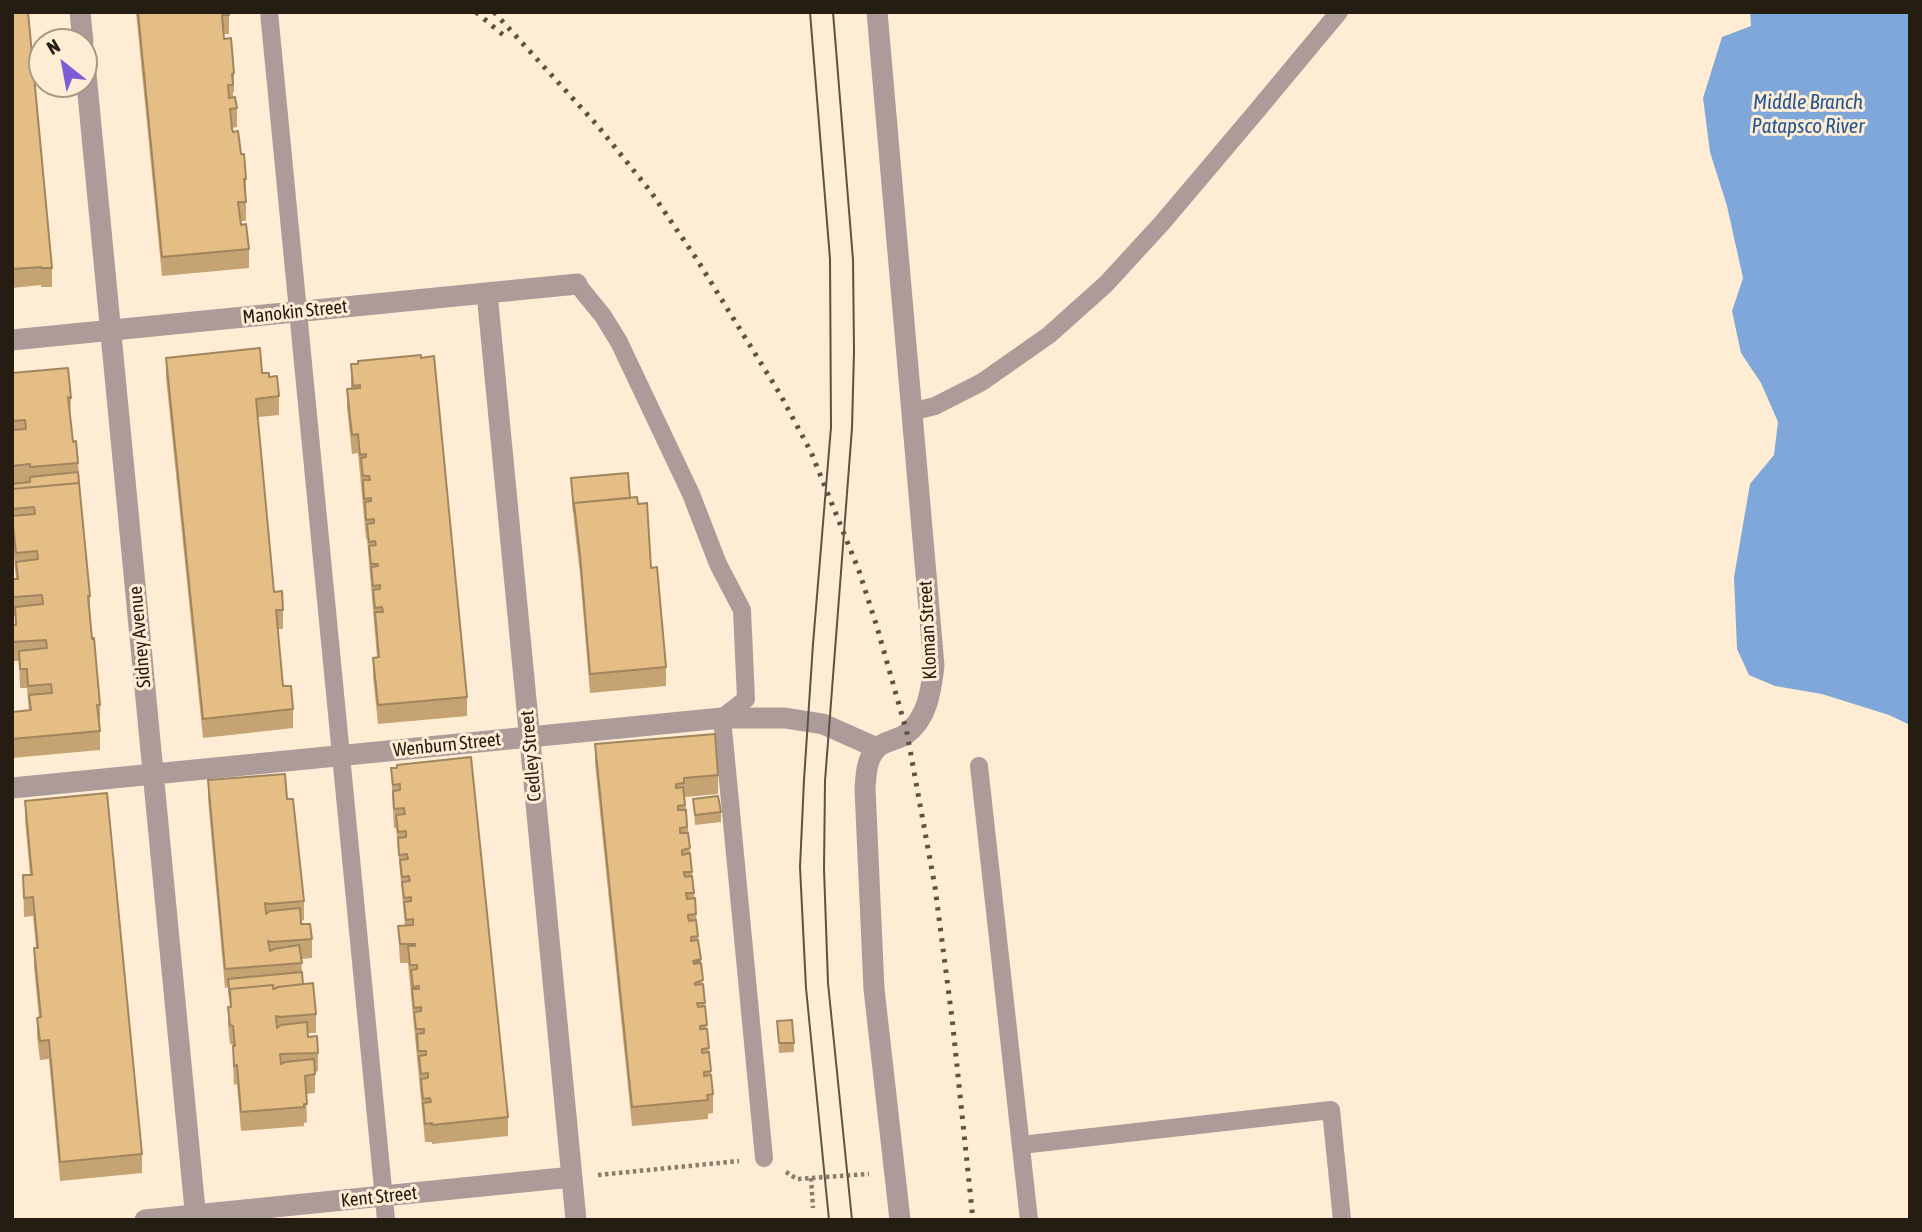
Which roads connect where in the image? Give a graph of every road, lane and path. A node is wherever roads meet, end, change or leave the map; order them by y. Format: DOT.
graph roads {
  1 [pos="269,12"];
  2 [pos="877,12"];
  3 [pos="1339,12"];
  4 [pos="88,98"];
  5 [pos="577,284"];
  6 [pos="487,293"];
  7 [pos="298,312"];
  8 [pos="111,330"];
  9 [pos="12,340"];
  10 [pos="911,412"];
  11 [pos="722,718"];
  12 [pos="530,737"];
  13 [pos="877,748"];
  14 [pos="341,755"];
  15 [pos="979,766"];
  16 [pos="153,774"];
  17 [pos="12,788"];
  18 [pos="1021,1144"];
  19 [pos="764,1158"];
  20 [pos="572,1177"];
  21 [pos="811,1178"];
  22 [pos="870,1185"];
  23 [pos="384,1196"];
  24 [pos="813,1208"];
  25 [pos="196,1217"];
  26 [pos="145,1220"];
  27 [pos="386,1220"];
  28 [pos="576,1220"];
  29 [pos="900,1220"];
  30 [pos="1029,1220"];
  31 [pos="1342,1220"];
  1 -- 7 [label="lane"];
  2 -- 10 [label="street, Kloman Street"];
  3 -- 10 [label="lane"];
  4 -- 8 [label="street, Sidney Avenue"];
  5 -- 6 [label="street, Manokin Street"];
  5 -- 11 [label="lane"];
  6 -- 7 [label="street, Manokin Street"];
  6 -- 12 [label="street, Cedley Street"];
  7 -- 8 [label="street, Manokin Street"];
  7 -- 14 [label="lane"];
  8 -- 9 [label="street, Manokin Street"];
  8 -- 16 [label="street, Sidney Avenue"];
  10 -- 13 [label="street, Kloman Street"];
  11 -- 12 [label="street, Wenburn Street"];
  11 -- 13 [label="street, Wenburn Street"];
  11 -- 19 [label="lane"];
  12 -- 14 [label="street, Wenburn Street"];
  12 -- 20 [label="street, Cedley Street"];
  13 -- 29 [label="street"];
  14 -- 16 [label="street, Wenburn Street"];
  14 -- 23 [label="lane"];
  15 -- 18 [label="lane"];
  16 -- 17 [label="street, Wenburn Street"];
  16 -- 25 [label="street, Sidney Avenue"];
  18 -- 30 [label="lane"];
  18 -- 31 [label="lane"];
  19 -- 20 [label="path"];
  19 -- 21 [label="path"];
  20 -- 23 [label="street, Kent Street"];
  20 -- 28 [label="street, Cedley Street"];
  21 -- 22 [label="path"];
  21 -- 24 [label="path"];
  23 -- 25 [label="street, Kent Street"];
  23 -- 27 [label="lane"];
  25 -- 26 [label="street, Kent Street"];
}
